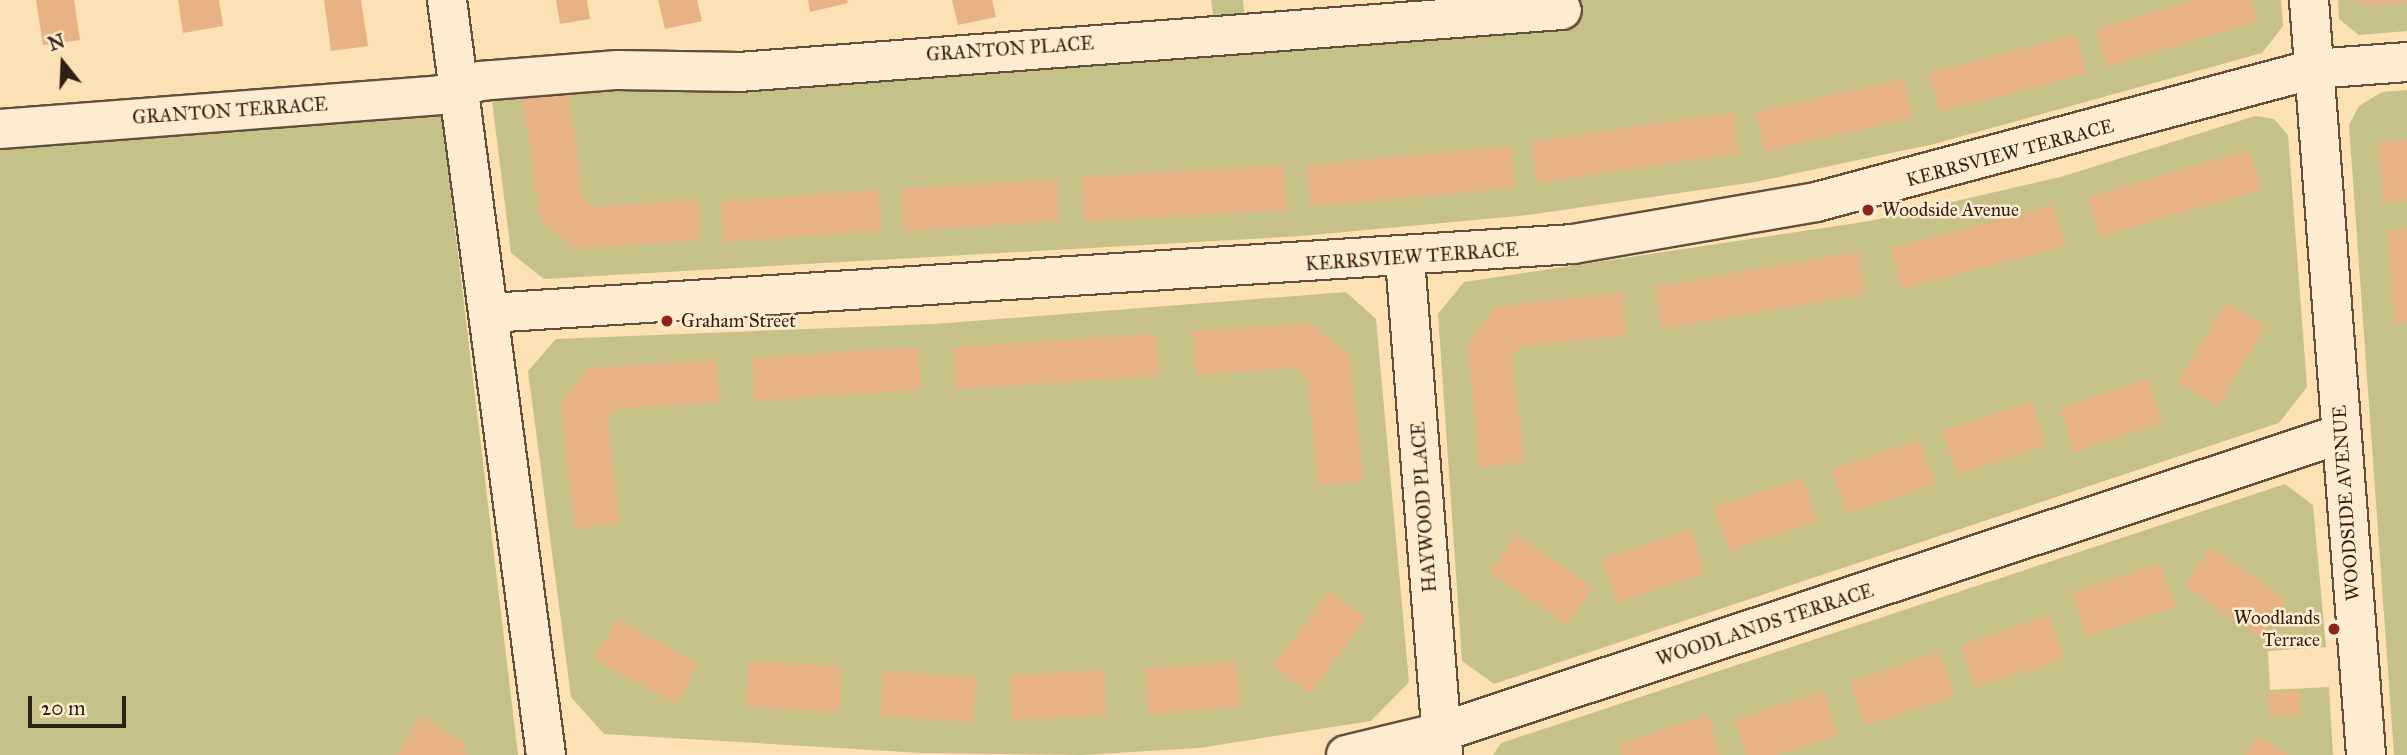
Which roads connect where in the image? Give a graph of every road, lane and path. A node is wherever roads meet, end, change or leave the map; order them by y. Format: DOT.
graph roads {
  1 [pos="447,0"];
  2 [pos="2309,0"];
  3 [pos="1562,10"];
  4 [pos="2407,62"];
  5 [pos="2314,69"];
  6 [pos="458,88"];
  7 [pos="0,129"];
  8 [pos="1405,259"];
  9 [pos="489,313"];
  10 [pos="2341,434"];
  11 [pos="1442,744"];
  12 [pos="546,755"];
  13 [pos="1346,755"];
  14 [pos="2366,755"];
  1 -- 6 [label="street"];
  2 -- 5 [label="street, WOODSIDE AVENUE"];
  3 -- 6 [label="street, GRANTON PLACE"];
  4 -- 5 [label="street, KERRSVIEW TERRACE"];
  5 -- 8 [label="street, KERRSVIEW TERRACE"];
  5 -- 10 [label="street, WOODSIDE AVENUE"];
  6 -- 7 [label="street, GRANTON TERRACE"];
  6 -- 9 [label="street"];
  8 -- 9 [label="street, KERRSVIEW TERRACE"];
  8 -- 11 [label="street, HAYWOOD PLACE"];
  9 -- 12 [label="street"];
  10 -- 11 [label="street, WOODLANDS TERRACE"];
  10 -- 14 [label="street, WOODSIDE AVENUE"];
  11 -- 13 [label="street, WOODLANDS TERRACE"];
}
